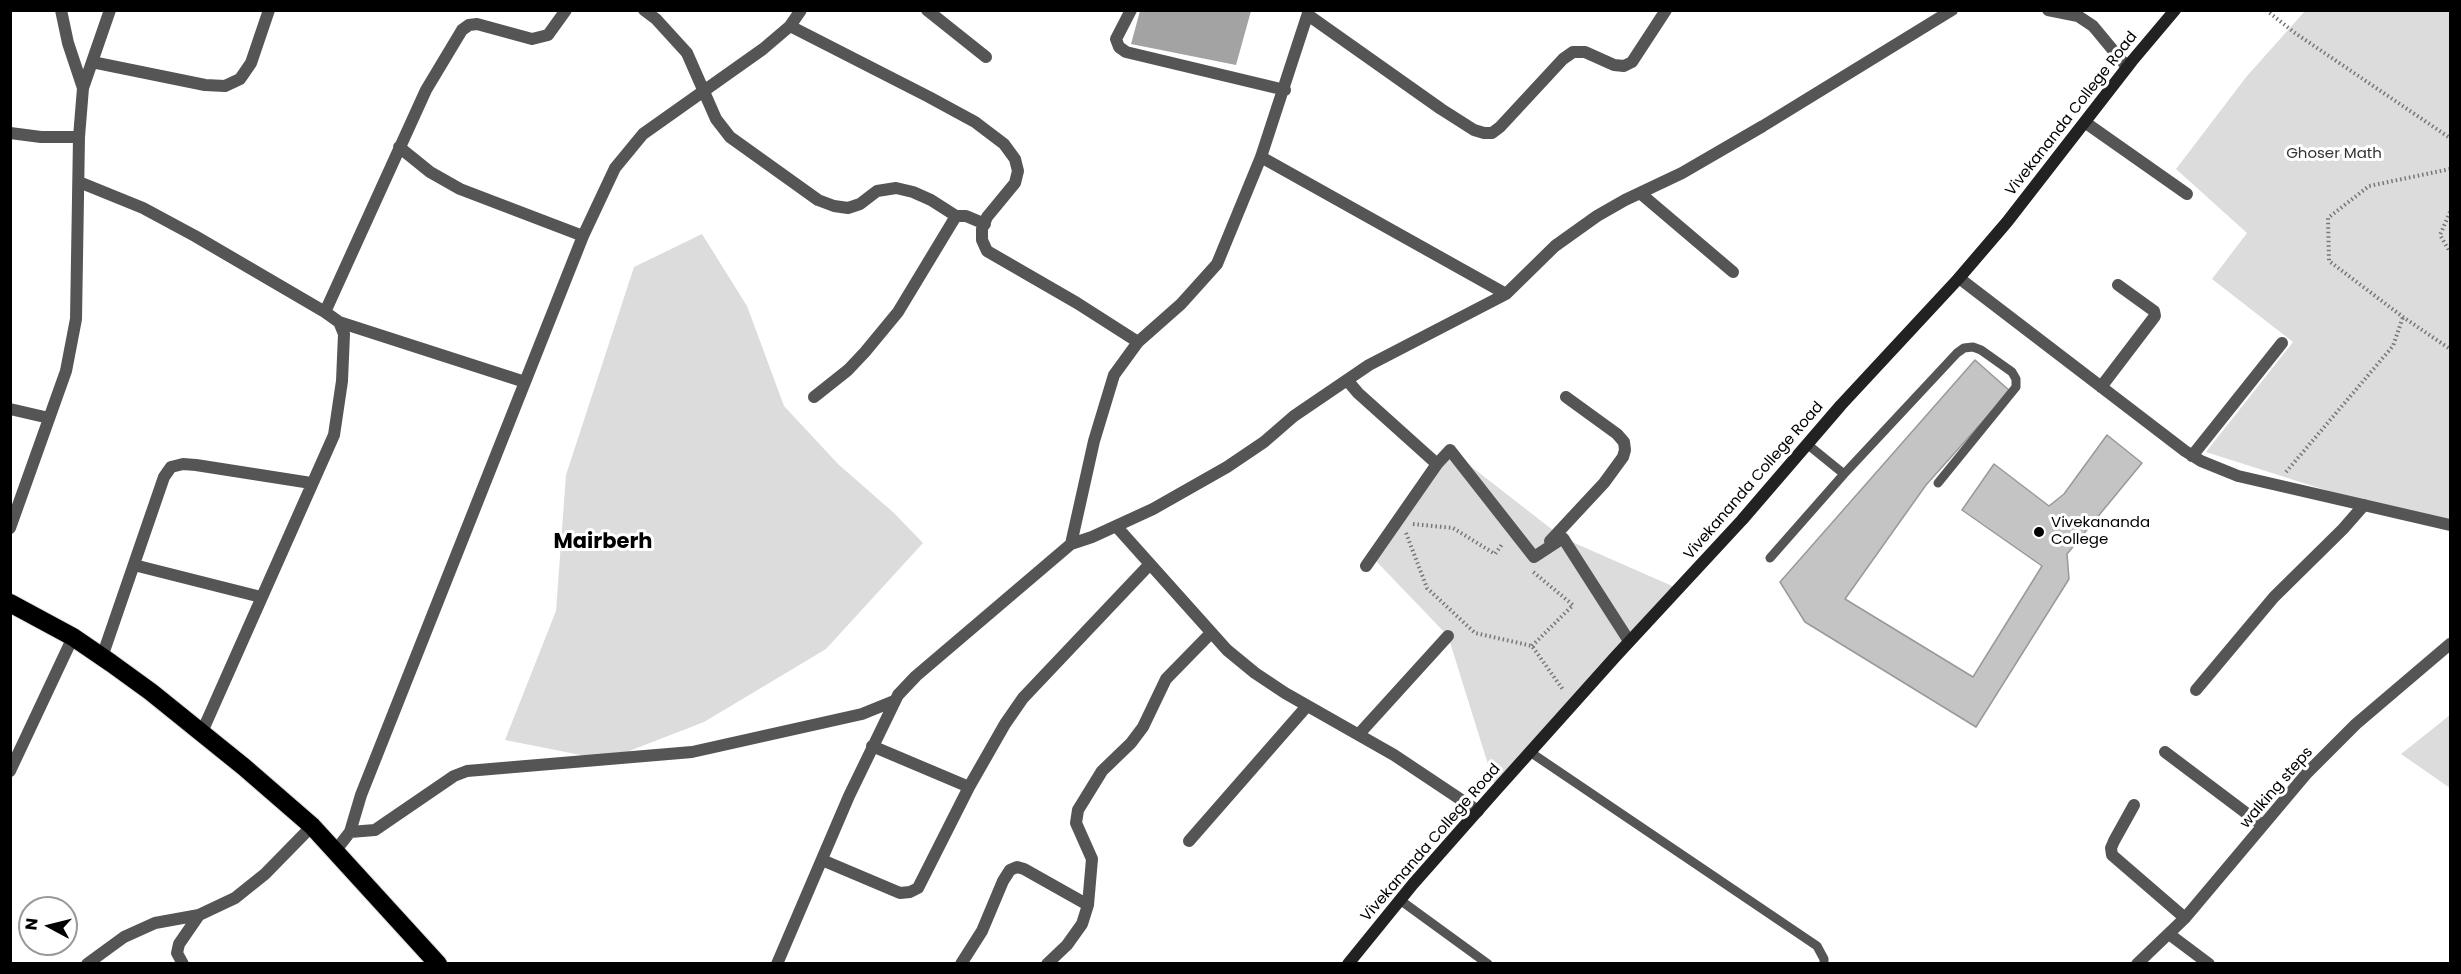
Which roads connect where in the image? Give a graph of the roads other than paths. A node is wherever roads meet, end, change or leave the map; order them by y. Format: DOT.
graph roads {
  1 [pos="62,10"];
  2 [pos="110,10"];
  3 [pos="269,10"];
  4 [pos="566,10"];
  5 [pos="644,10"];
  6 [pos="801,10"];
  7 [pos="927,10"];
  8 [pos="1131,10"];
  9 [pos="1666,10"];
  10 [pos="1952,10"];
  11 [pos="2048,10"];
  12 [pos="2175,10"];
  13 [pos="1308,13"];
  14 [pos="790,26"];
  15 [pos="986,57"];
  16 [pos="92,62"];
  17 [pos="2127,67"];
  18 [pos="83,88"];
  19 [pos="1285,90"];
  20 [pos="704,91"];
  21 [pos="2086,123"];
  22 [pos="10,133"];
  23 [pos="79,138"];
  24 [pos="399,147"];
  25 [pos="1261,157"];
  26 [pos="79,182"];
  27 [pos="1640,193"];
  28 [pos="2187,194"];
  29 [pos="956,216"];
  30 [pos="985,224"];
  31 [pos="583,236"];
  32 [pos="1733,272"];
  33 [pos="1959,278"];
  34 [pos="2118,285"];
  35 [pos="1506,294"];
  36 [pos="325,312"];
  37 [pos="339,322"];
  38 [pos="1138,342"];
  39 [pos="2282,343"];
  40 [pos="1347,380"];
  41 [pos="525,382"];
  42 [pos="2101,387"];
  43 [pos="814,397"];
  44 [pos="1566,397"];
  45 [pos="10,410"];
  46 [pos="49,418"];
  47 [pos="1807,444"];
  48 [pos="2192,456"];
  49 [pos="1437,464"];
  50 [pos="1844,474"];
  51 [pos="311,483"];
  52 [pos="1938,483"];
  53 [pos="2364,505"];
  54 [pos="2451,525"];
  55 [pos="1116,526"];
  56 [pos="10,528"];
  57 [pos="1071,544"];
  58 [pos="1770,558"];
  59 [pos="1150,564"];
  60 [pos="1532,564"];
  61 [pos="134,565"];
  62 [pos="1366,566"];
  63 [pos="261,597"];
  64 [pos="10,603"];
  65 [pos="1211,633"];
  66 [pos="1448,636"];
  67 [pos="73,638"];
  68 [pos="1629,641"];
  69 [pos="2451,644"];
  70 [pos="102,657"];
  71 [pos="2196,690"];
  72 [pos="894,701"];
  73 [pos="1307,706"];
  74 [pos="202,732"];
  75 [pos="1359,734"];
  76 [pos="872,746"];
  77 [pos="1530,752"];
  78 [pos="2165,752"];
  79 [pos="10,771"];
  80 [pos="969,787"];
  81 [pos="2134,805"];
  82 [pos="1478,811"];
  83 [pos="2262,825"];
  84 [pos="312,826"];
  85 [pos="350,832"];
  86 [pos="1189,841"];
  87 [pos="336,850"];
  88 [pos="822,860"];
  89 [pos="1400,900"];
  90 [pos="1088,905"];
  91 [pos="199,915"];
  92 [pos="2185,918"];
  93 [pos="2169,934"];
  94 [pos="87,963"];
  95 [pos="183,963"];
  96 [pos="438,963"];
  97 [pos="777,963"];
  98 [pos="961,963"];
  99 [pos="1047,963"];
  100 [pos="1348,963"];
  101 [pos="1488,963"];
  102 [pos="1824,963"];
  103 [pos="2138,963"];
  104 [pos="2209,963"];
  1 -- 18 [label="street"];
  2 -- 16 [label="street"];
  3 -- 16 [label="street"];
  4 -- 24 [label="street"];
  5 -- 20 [label="street"];
  6 -- 14 [label="street"];
  7 -- 15 [label="street"];
  8 -- 19 [label="street"];
  9 -- 13 [label="street"];
  10 -- 27 [label="street"];
  11 -- 17 [label="street"];
  12 -- 17 [label="street, Vivekananda College Road"];
  13 -- 19 [label="street"];
  14 -- 20 [label="street"];
  14 -- 30 [label="street"];
  16 -- 18 [label="street"];
  17 -- 21 [label="street, Vivekananda College Road"];
  18 -- 23 [label="street"];
  19 -- 25 [label="street"];
  20 -- 29 [label="street"];
  20 -- 31 [label="street"];
  21 -- 28 [label="street"];
  21 -- 33 [label="street, Vivekananda College Road"];
  22 -- 23 [label="street"];
  23 -- 26 [label="street"];
  24 -- 31 [label="street"];
  24 -- 36 [label="street"];
  25 -- 35 [label="street"];
  25 -- 38 [label="street"];
  26 -- 36 [label="street"];
  26 -- 46 [label="street"];
  27 -- 32 [label="street"];
  27 -- 35 [label="street"];
  29 -- 30 [label="street"];
  29 -- 43 [label="street"];
  30 -- 38 [label="street"];
  31 -- 41 [label="street"];
  33 -- 42 [label="street"];
  33 -- 47 [label="street, Vivekananda College Road"];
  34 -- 42 [label="street"];
  35 -- 40 [label="street"];
  36 -- 37 [label="street"];
  37 -- 41 [label="street"];
  37 -- 51 [label="street"];
  38 -- 57 [label="street"];
  39 -- 48 [label="street"];
  40 -- 49 [label="street"];
  40 -- 55 [label="street"];
  41 -- 85 [label="street"];
  42 -- 48 [label="street"];
  44 -- 60 [label="street"];
  45 -- 46 [label="street"];
  46 -- 56 [label="street"];
  47 -- 50 [label="lane"];
  47 -- 68 [label="street, Vivekananda College Road"];
  48 -- 53 [label="street"];
  49 -- 60 [label="street"];
  49 -- 62 [label="street"];
  50 -- 52 [label="lane"];
  50 -- 58 [label="lane"];
  51 -- 61 [label="street"];
  51 -- 63 [label="street"];
  53 -- 54 [label="street"];
  53 -- 71 [label="street"];
  55 -- 57 [label="street"];
  55 -- 59 [label="street"];
  57 -- 72 [label="street"];
  59 -- 65 [label="street"];
  59 -- 80 [label="street"];
  60 -- 68 [label="street"];
  61 -- 63 [label="street"];
  61 -- 70 [label="street"];
  63 -- 74 [label="street"];
  64 -- 67 [label="highway"];
  65 -- 73 [label="street"];
  65 -- 90 [label="street"];
  66 -- 75 [label="street"];
  67 -- 70 [label="highway"];
  67 -- 79 [label="street"];
  68 -- 77 [label="street, Vivekananda College Road"];
  69 -- 83 [label="street, walking steps"];
  70 -- 74 [label="highway"];
  72 -- 76 [label="street"];
  72 -- 85 [label="street"];
  73 -- 75 [label="street"];
  73 -- 86 [label="street"];
  74 -- 84 [label="highway"];
  75 -- 82 [label="street"];
  76 -- 80 [label="street"];
  76 -- 88 [label="street"];
  77 -- 82 [label="street, Vivekananda College Road"];
  77 -- 102 [label="lane"];
  78 -- 83 [label="street"];
  80 -- 88 [label="street"];
  81 -- 92 [label="street"];
  82 -- 89 [label="street, Vivekananda College Road"];
  83 -- 92 [label="street, walking steps"];
  84 -- 87 [label="highway"];
  84 -- 91 [label="street"];
  85 -- 87 [label="street"];
  87 -- 96 [label="highway"];
  88 -- 97 [label="street"];
  89 -- 100 [label="street, Vivekananda College Road"];
  89 -- 101 [label="lane"];
  90 -- 98 [label="street"];
  90 -- 99 [label="street"];
  91 -- 94 [label="street"];
  91 -- 95 [label="street"];
  92 -- 93 [label="street, walking steps"];
  93 -- 103 [label="street, walking steps"];
  93 -- 104 [label="street"];
}
